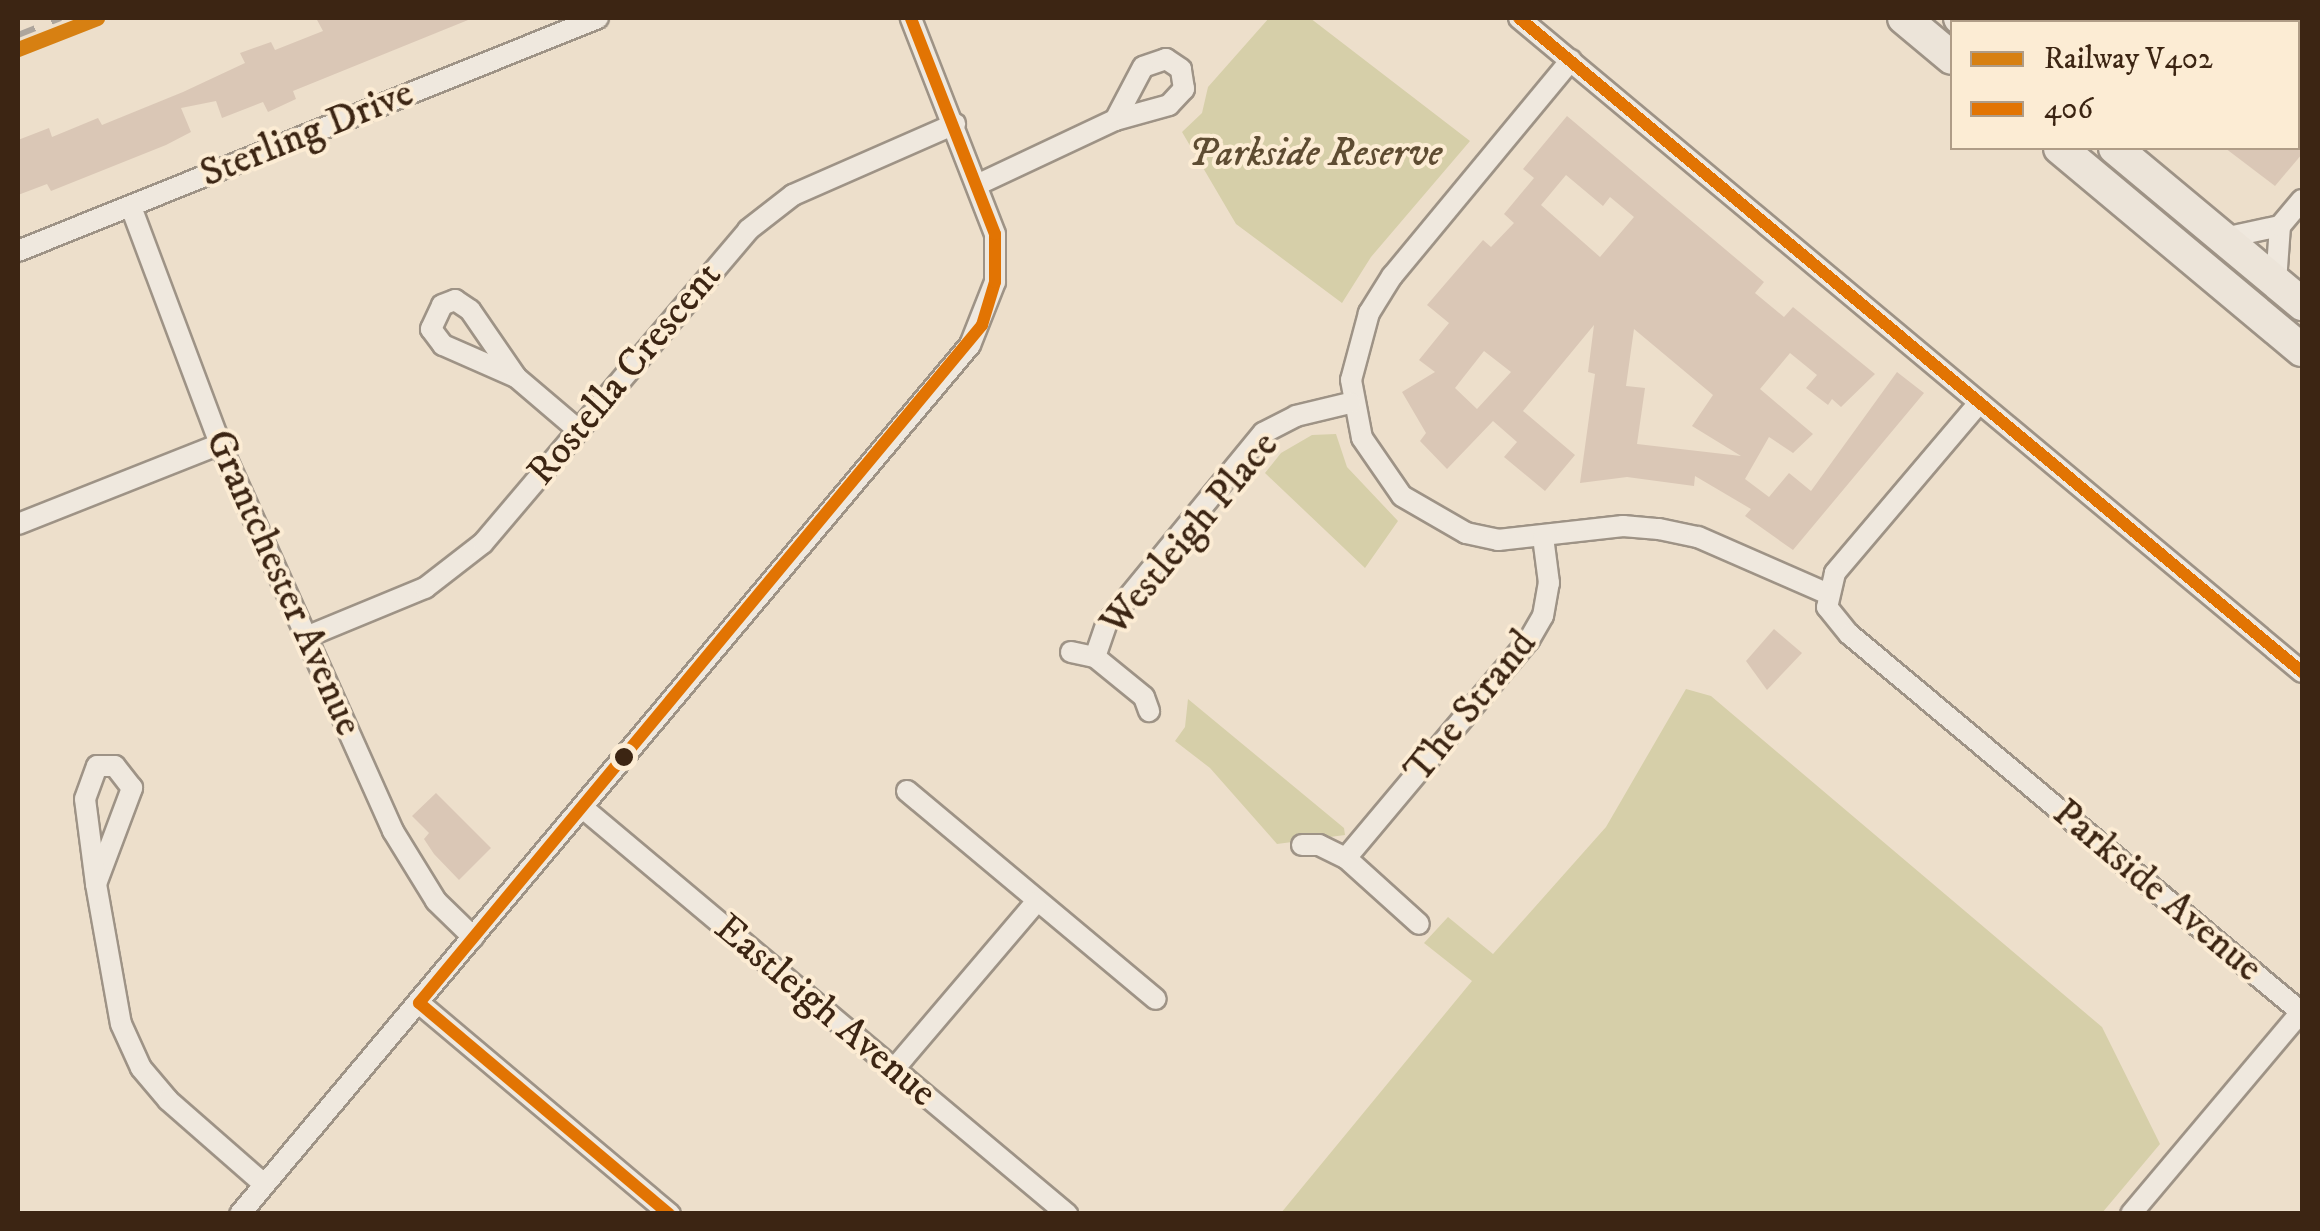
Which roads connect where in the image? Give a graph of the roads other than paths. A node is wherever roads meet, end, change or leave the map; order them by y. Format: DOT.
graph roads {
  1 [pos="598,18"];
  2 [pos="911,18"];
  3 [pos="1519,18"];
  4 [pos="1904,18"];
  5 [pos="1950,56"];
  6 [pos="1571,60"];
  7 [pos="1115,120"];
  8 [pos="955,124"];
  9 [pos="2062,150"];
  10 [pos="2118,150"];
  11 [pos="979,184"];
  12 [pos="2302,200"];
  13 [pos="132,207"];
  14 [pos="2280,226"];
  15 [pos="2224,238"];
  16 [pos="18,250"];
  17 [pos="2276,282"];
  18 [pos="2302,304"];
  19 [pos="2302,350"];
  20 [pos="516,377"];
  21 [pos="1979,402"];
  22 [pos="1350,403"];
  23 [pos="577,429"];
  24 [pos="220,444"];
  25 [pos="18,524"];
  26 [pos="1543,537"];
  27 [pos="1826,593"];
  28 [pos="306,637"];
  29 [pos="1071,652"];
  30 [pos="1096,657"];
  31 [pos="2302,672"];
  32 [pos="1148,711"];
  33 [pos="907,790"];
  34 [pos="583,808"];
  35 [pos="1302,845"];
  36 [pos="1346,858"];
  37 [pos="96,884"];
  38 [pos="1036,902"];
  39 [pos="1418,924"];
  40 [pos="473,937"];
  41 [pos="1156,999"];
  42 [pos="419,1003"];
  43 [pos="894,1070"];
  44 [pos="264,1184"];
  45 [pos="240,1214"];
  46 [pos="670,1214"];
  47 [pos="1068,1214"];
  48 [pos="2131,1214"];
  1 -- 13 [label="street, Sterling Drive"];
  2 -- 8 [label="street"];
  3 -- 6 [label="street"];
  4 -- 5 [label="main road"];
  6 -- 21 [label="street"];
  6 -- 22 [label="street"];
  7 -- 11 [label="street"];
  8 -- 11 [label="street"];
  8 -- 23 [label="street, Rostella Crescent"];
  9 -- 19 [label="main road"];
  10 -- 15 [label="main road"];
  11 -- 34 [label="street"];
  12 -- 14 [label="street"];
  13 -- 16 [label="street, Sterling Drive"];
  13 -- 24 [label="street, Grantchester Avenue"];
  14 -- 15 [label="street"];
  14 -- 17 [label="street"];
  15 -- 17 [label="main road"];
  17 -- 18 [label="main road"];
  20 -- 23 [label="street"];
  21 -- 27 [label="street"];
  21 -- 31 [label="street"];
  22 -- 26 [label="street"];
  22 -- 30 [label="street, Westleigh Place"];
  23 -- 28 [label="street, Rostella Crescent"];
  24 -- 25 [label="street"];
  24 -- 28 [label="street, Grantchester Avenue"];
  26 -- 27 [label="street"];
  26 -- 36 [label="street, The Strand"];
  27 -- 48 [label="street, Parkside Avenue"];
  28 -- 40 [label="street, Grantchester Avenue"];
  29 -- 30 [label="street, Westleigh Place"];
  30 -- 32 [label="street, Westleigh Place"];
  33 -- 38 [label="street"];
  34 -- 40 [label="street"];
  34 -- 43 [label="street, Eastleigh Avenue"];
  35 -- 36 [label="street"];
  36 -- 39 [label="street"];
  37 -- 37 [label="street"];
  37 -- 44 [label="street"];
  38 -- 41 [label="street"];
  38 -- 43 [label="street"];
  40 -- 42 [label="street"];
  42 -- 44 [label="street"];
  42 -- 46 [label="street"];
  43 -- 47 [label="street, Eastleigh Avenue"];
  44 -- 45 [label="street"];
}
